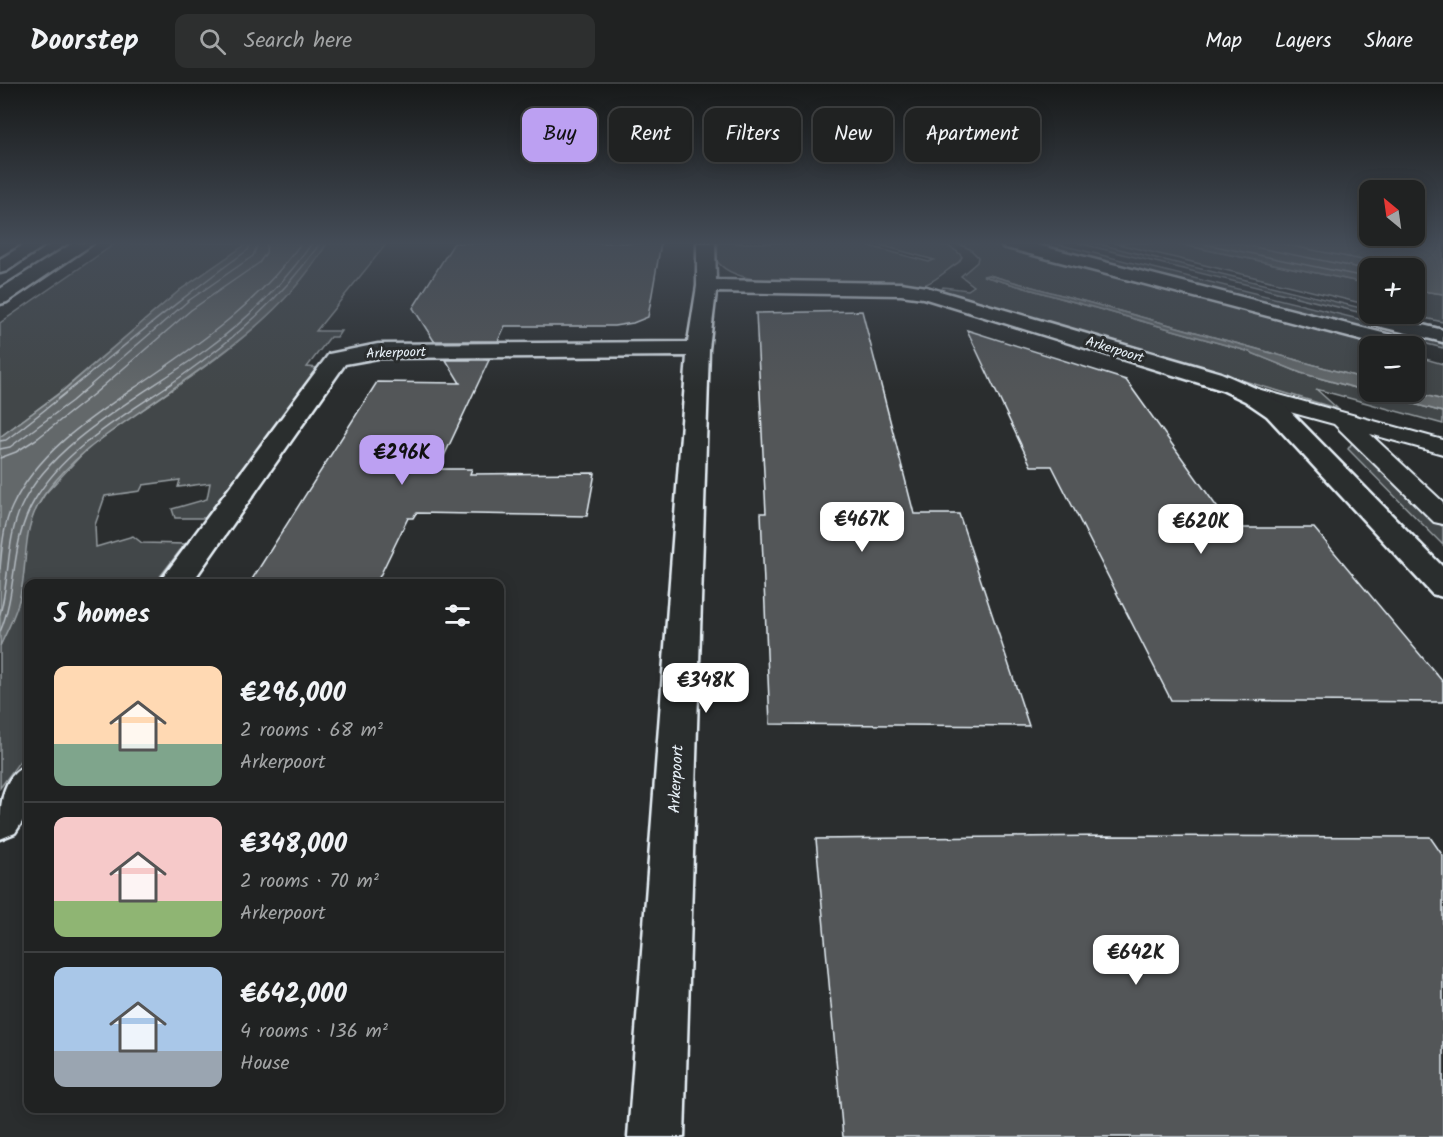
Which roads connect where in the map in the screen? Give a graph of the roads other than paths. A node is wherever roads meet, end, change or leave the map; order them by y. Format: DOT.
graph roads {
  1 [pos="706,292"];
  2 [pos="926,292"];
  3 [pos="1198,292"];
  4 [pos="1264,292"];
  5 [pos="1367,336"];
  6 [pos="1443,336"];
  7 [pos="698,349"];
  8 [pos="1425,352"];
  9 [pos="1443,356"];
  10 [pos="1254,395"];
  11 [pos="1341,419"];
  12 [pos="1443,447"];
  13 [pos="1443,516"];
  14 [pos="178,579"];
  15 [pos="1443,586"];
  16 [pos="24,787"];
  17 [pos="0,820"];
  18 [pos="656,1137"];
  1 -- 7 [label="main road, Arkerpoort"];
  2 -- 10 [label="main road, Arkerpoort"];
  3 -- 5 [label="main road"];
  4 -- 6 [label="main road"];
  7 -- 14 [label="main road, Arkerpoort"];
  7 -- 18 [label="main road, Arkerpoort"];
  8 -- 9 [label="main road"];
  10 -- 11 [label="lane"];
  10 -- 15 [label="main road, Arkerpoort"];
  11 -- 12 [label="lane"];
  11 -- 13 [label="lane"];
  16 -- 17 [label="main road"];
}
